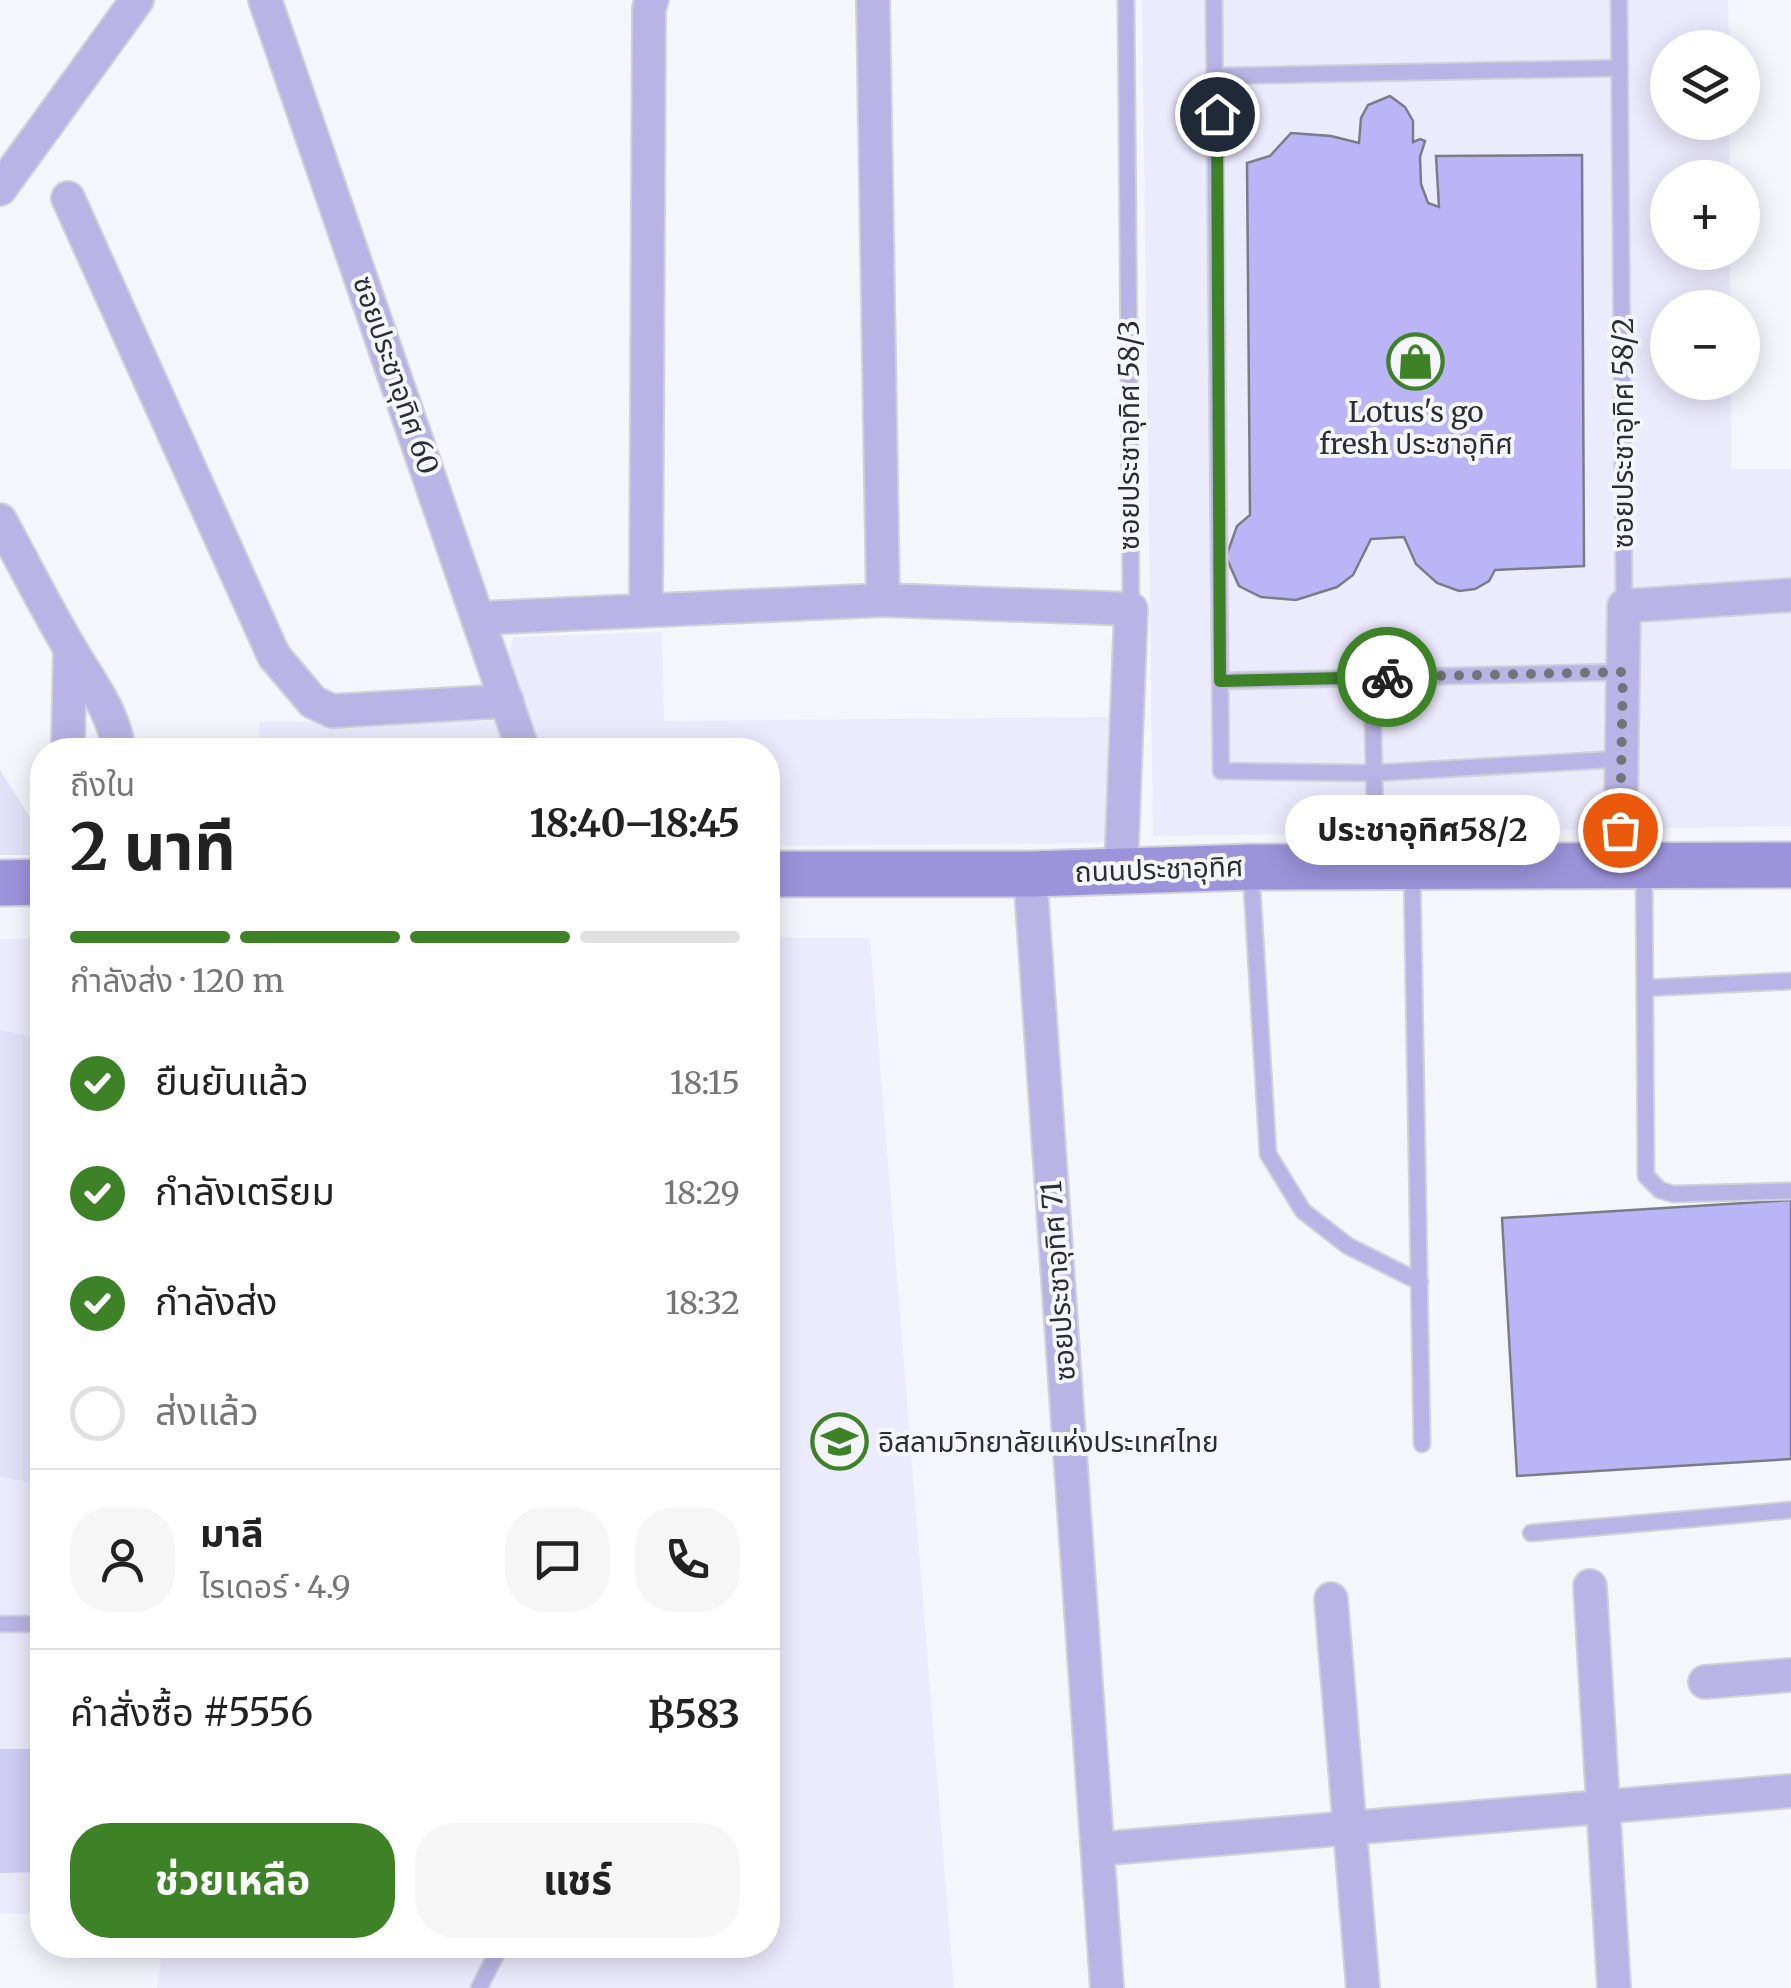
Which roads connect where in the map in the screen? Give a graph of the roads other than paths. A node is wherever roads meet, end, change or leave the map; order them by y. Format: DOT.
graph roads {
  1 [pos="137,0"];
  2 [pos="265,0"];
  3 [pos="652,0"];
  4 [pos="874,0"];
  5 [pos="1126,0"];
  6 [pos="1214,0"];
  7 [pos="1619,0"];
  8 [pos="1620,68"];
  9 [pos="1217,76"];
  10 [pos="5,169"];
  11 [pos="68,198"];
  12 [pos="0,520"];
  13 [pos="1791,595"];
  14 [pos="883,600"];
  15 [pos="1624,606"];
  16 [pos="1131,608"];
  17 [pos="646,610"];
  18 [pos="480,618"];
  19 [pos="70,648"];
  20 [pos="1623,672"];
  21 [pos="1372,678"];
  22 [pos="1220,681"];
  23 [pos="508,701"];
  24 [pos="68,738"];
  25 [pos="118,738"];
  26 [pos="520,738"];
  27 [pos="1622,759"];
  28 [pos="1374,773"];
  29 [pos="1791,864"];
  30 [pos="1251,866"];
  31 [pos="1632,866"];
  32 [pos="1394,868"];
  33 [pos="1120,869"];
  34 [pos="780,874"];
  35 [pos="1030,874"];
  36 [pos="30,882"];
  37 [pos="0,883"];
  38 [pos="1791,981"];
  39 [pos="1645,988"];
  40 [pos="1791,1191"];
  41 [pos="1420,1282"];
  42 [pos="1422,1444"];
  43 [pos="1791,1510"];
  44 [pos="1531,1534"];
  45 [pos="1590,1586"];
  46 [pos="1331,1599"];
  47 [pos="0,1624"];
  48 [pos="30,1624"];
  49 [pos="1791,1675"];
  50 [pos="1705,1682"];
  51 [pos="1791,1791"];
  52 [pos="1604,1807"];
  53 [pos="1350,1826"];
  54 [pos="1098,1849"];
  55 [pos="494,1958"];
  56 [pos="479,1988"];
  57 [pos="1107,1988"];
  58 [pos="1363,1988"];
  59 [pos="1614,1988"];
  1 -- 10 [label="street"];
  2 -- 18 [label="street, ซอยประชาอุทิศ 60"];
  3 -- 17 [label="street"];
  4 -- 14 [label="street"];
  5 -- 16 [label="lane, ซอยประชาอุทิศ 58/3"];
  6 -- 9 [label="lane"];
  7 -- 8 [label="lane, ซอยประชาอุทิศ 58/2"];
  8 -- 9 [label="lane"];
  8 -- 15 [label="lane, ซอยประชาอุทิศ 58/2"];
  9 -- 22 [label="lane"];
  11 -- 23 [label="street"];
  12 -- 19 [label="street"];
  13 -- 15 [label="street"];
  14 -- 16 [label="street"];
  14 -- 17 [label="street"];
  15 -- 20 [label="street, ซอยประชาอุทิศ 58/2"];
  16 -- 33 [label="street, ซอยประชาอุทิศ 58/3"];
  17 -- 18 [label="street"];
  18 -- 23 [label="street, ซอยประชาอุทิศ 60"];
  19 -- 24 [label="street"];
  19 -- 25 [label="street"];
  20 -- 21 [label="lane"];
  20 -- 27 [label="street, ซอยประชาอุทิศ 58/2"];
  21 -- 22 [label="lane"];
  21 -- 28 [label="lane"];
  22 -- 28 [label="lane"];
  23 -- 26 [label="street, ซอยประชาอุทิศ 60"];
  27 -- 28 [label="lane"];
  27 -- 31 [label="street, ซอยประชาอุทิศ 58/2"];
  28 -- 32 [label="lane"];
  29 -- 31 [label="main road, ถนนประชาอุทิศ"];
  30 -- 32 [label="main road, ถนนประชาอุทิศ"];
  30 -- 33 [label="main road, ถนนประชาอุทิศ"];
  30 -- 41 [label="lane"];
  31 -- 32 [label="main road, ถนนประชาอุทิศ"];
  31 -- 39 [label="lane"];
  32 -- 41 [label="lane"];
  33 -- 35 [label="main road, ถนนประชาอุทิศ"];
  34 -- 35 [label="main road, ถนนประชาอุทิศ"];
  35 -- 54 [label="street, ซอยประชาอุทิศ 71"];
  36 -- 37 [label="main road"];
  38 -- 39 [label="lane"];
  39 -- 40 [label="lane"];
  41 -- 42 [label="lane"];
  43 -- 44 [label="lane"];
  45 -- 52 [label="street"];
  46 -- 53 [label="street"];
  47 -- 48 [label="lane"];
  49 -- 50 [label="street"];
  51 -- 52 [label="street"];
  52 -- 53 [label="street"];
  52 -- 59 [label="street"];
  53 -- 54 [label="street"];
  53 -- 58 [label="street"];
  54 -- 57 [label="street, ซอยประชาอุทิศ 71"];
  55 -- 56 [label="lane"];
}
